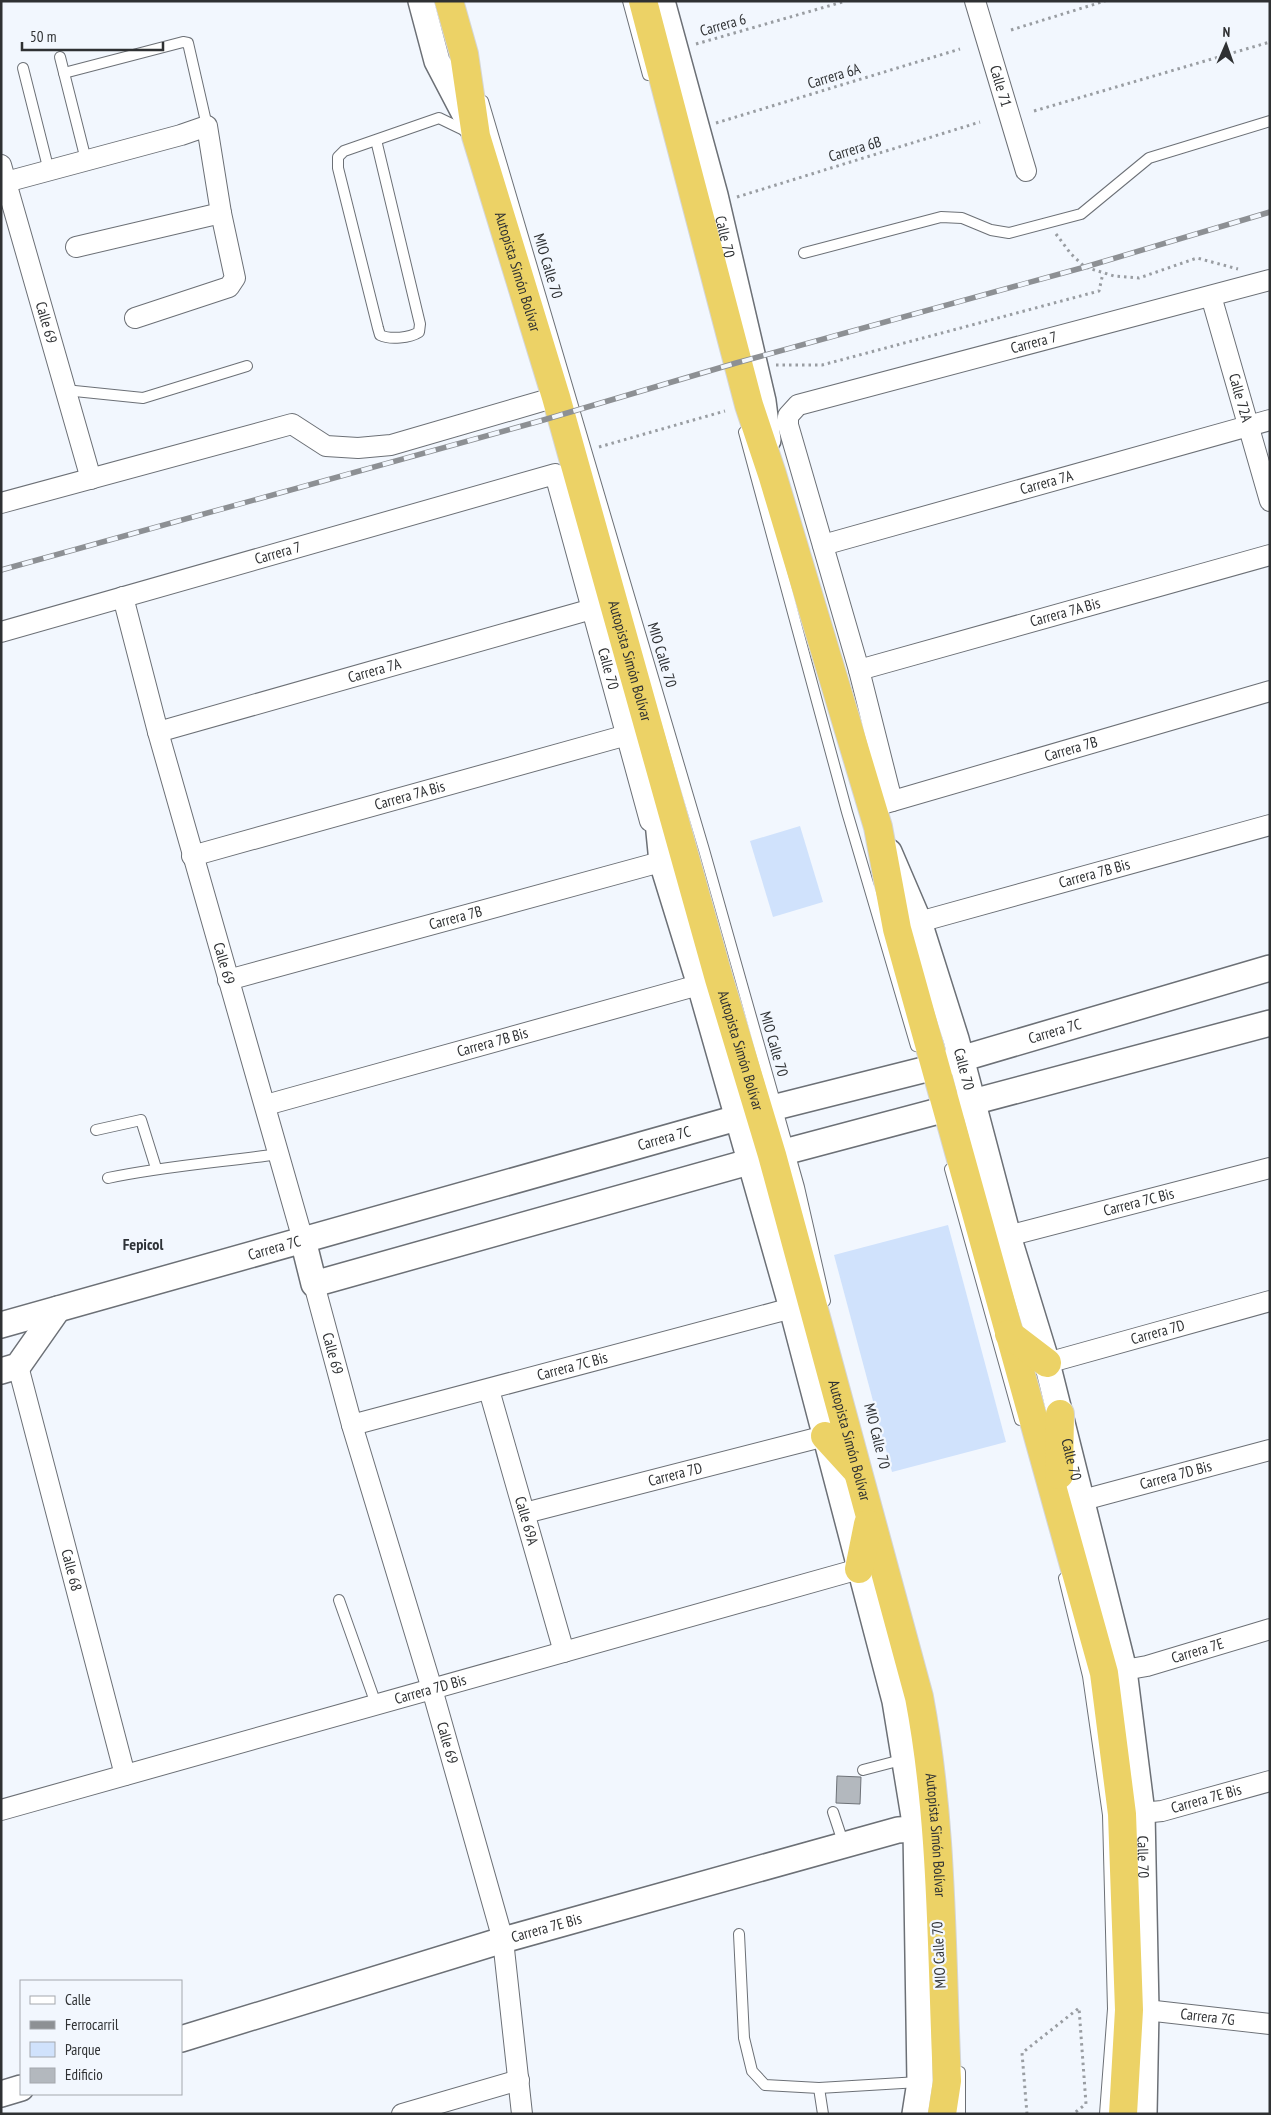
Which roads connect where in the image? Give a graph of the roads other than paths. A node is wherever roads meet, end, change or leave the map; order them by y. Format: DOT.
graph roads {
  1 [pos="421,1"];
  2 [pos="449,1"];
  3 [pos="628,1"];
  4 [pos="643,1"];
  5 [pos="662,1"];
  6 [pos="975,1"];
  7 [pos="60,57"];
  8 [pos="22,68"];
  9 [pos="64,73"];
  10 [pos="478,79"];
  11 [pos="651,86"];
  12 [pos="1270,121"];
  13 [pos="207,126"];
  14 [pos="476,136"];
  15 [pos="376,140"];
  16 [pos="86,160"];
  17 [pos="49,170"];
  18 [pos="1026,171"];
  19 [pos="4,173"];
  20 [pos="221,212"];
  21 [pos="76,247"];
  22 [pos="804,253"];
  23 [pos="1270,280"];
  24 [pos="1210,296"];
  25 [pos="135,318"];
  26 [pos="247,366"];
  27 [pos="65,390"];
  28 [pos="556,397"];
  29 [pos="1270,420"];
  30 [pos="742,423"];
  31 [pos="1248,426"];
  32 [pos="555,474"];
  33 [pos="772,474"];
  34 [pos="91,479"];
  35 [pos="1270,501"];
  36 [pos="1,503"];
  37 [pos="823,545"];
  38 [pos="1270,555"];
  39 [pos="123,597"];
  40 [pos="592,609"];
  41 [pos="1,632"];
  42 [pos="859,670"];
  43 [pos="1270,691"];
  44 [pos="158,732"];
  45 [pos="638,732"];
  46 [pos="880,811"];
  47 [pos="1270,825"];
  48 [pos="192,856"];
  49 [pos="673,859"];
  50 [pos="920,922"];
  51 [pos="1270,968"];
  52 [pos="228,980"];
  53 [pos="710,982"];
  54 [pos="1270,1023"];
  55 [pos="962,1058"];
  56 [pos="928,1071"];
  57 [pos="266,1105"];
  58 [pos="945,1109"];
  59 [pos="757,1112"];
  60 [pos="96,1130"];
  61 [pos="279,1154"];
  62 [pos="946,1155"];
  63 [pos="770,1156"];
  64 [pos="156,1168"];
  65 [pos="1270,1168"];
  66 [pos="108,1178"];
  67 [pos="1008,1236"];
  68 [pos="303,1240"];
  69 [pos="314,1284"];
  70 [pos="1270,1302"];
  71 [pos="792,1308"];
  72 [pos="827,1308"];
  73 [pos="58,1309"];
  74 [pos="1,1326"];
  75 [pos="1009,1334"];
  76 [pos="1046,1363"];
  77 [pos="10,1369"];
  78 [pos="489,1390"];
  79 [pos="1060,1414"];
  80 [pos="352,1425"];
  81 [pos="1023,1432"];
  82 [pos="825,1436"];
  83 [pos="1270,1450"];
  84 [pos="859,1474"];
  85 [pos="1071,1502"];
  86 [pos="525,1513"];
  87 [pos="878,1525"];
  88 [pos="1060,1563"];
  89 [pos="860,1569"];
  90 [pos="339,1600"];
  91 [pos="908,1614"];
  92 [pos="1270,1629"];
  93 [pos="564,1652"];
  94 [pos="1124,1670"];
  95 [pos="432,1689"];
  96 [pos="376,1704"];
  97 [pos="906,1759"];
  98 [pos="862,1770"];
  99 [pos="125,1775"];
  100 [pos="1270,1781"];
  101 [pos="1,1810"];
  102 [pos="833,1812"];
  103 [pos="1142,1813"];
  104 [pos="916,1829"];
  105 [pos="844,1845"];
  106 [pos="738,1934"];
  107 [pos="503,1940"];
  108 [pos="1146,2010"];
  109 [pos="1270,2024"];
  110 [pos="182,2039"];
  111 [pos="960,2061"];
  112 [pos="519,2080"];
  113 [pos="920,2082"];
  114 [pos="20,2088"];
  115 [pos="819,2088"];
  116 [pos="1,2094"];
  117 [pos="402,2114"];
  118 [pos="522,2114"];
  119 [pos="823,2114"];
  120 [pos="915,2114"];
  121 [pos="942,2114"];
  122 [pos="960,2114"];
  123 [pos="1105,2114"];
  124 [pos="1123,2114"];
  125 [pos="1144,2114"];
  1 -- 14 [label="street"];
  2 -- 14 [label="highway, Autopista Simón Bolívar"];
  3 -- 11 [label="lane"];
  4 -- 33 [label="highway"];
  5 -- 33 [label="street, Calle 70"];
  6 -- 18 [label="street, Calle 71"];
  7 -- 9 [label="lane"];
  8 -- 17 [label="lane"];
  9 -- 13 [label="lane"];
  9 -- 16 [label="lane"];
  10 -- 59 [label="lane, MIO Calle 70"];
  12 -- 22 [label="lane"];
  13 -- 16 [label="street"];
  13 -- 20 [label="street"];
  14 -- 15 [label="lane"];
  14 -- 28 [label="highway, Autopista Simón Bolívar"];
  15 -- 15 [label="lane"];
  16 -- 17 [label="street"];
  17 -- 19 [label="street"];
  19 -- 27 [label="street, Calle 69"];
  20 -- 21 [label="street"];
  20 -- 25 [label="street"];
  23 -- 24 [label="street, Carrera 7"];
  24 -- 31 [label="street, Calle 72A"];
  24 -- 37 [label="street, Carrera 7"];
  26 -- 27 [label="lane"];
  27 -- 34 [label="street, Calle 69"];
  28 -- 34 [label="street"];
  28 -- 45 [label="highway, Autopista Simón Bolívar"];
  29 -- 31 [label="street, Carrera 7A"];
  30 -- 56 [label="lane"];
  31 -- 35 [label="street, Calle 72A"];
  31 -- 37 [label="street, Carrera 7A"];
  32 -- 39 [label="street, Carrera 7"];
  32 -- 40 [label="street, Calle 70"];
  33 -- 46 [label="highway"];
  34 -- 36 [label="street"];
  37 -- 42 [label="street"];
  38 -- 42 [label="street, Carrera 7A Bis"];
  39 -- 41 [label="street, Carrera 7"];
  39 -- 44 [label="street, Calle 69"];
  40 -- 44 [label="street, Carrera 7A"];
  40 -- 45 [label="street, Calle 70"];
  42 -- 46 [label="street"];
  43 -- 46 [label="street, Carrera 7B"];
  44 -- 48 [label="street, Calle 69"];
  45 -- 48 [label="street, Carrera 7A Bis"];
  45 -- 49 [label="highway, Autopista Simón Bolívar"];
  46 -- 50 [label="street, Calle 70"];
  46 -- 56 [label="highway"];
  47 -- 50 [label="street, Carrera 7B Bis"];
  48 -- 52 [label="street, Calle 69"];
  49 -- 52 [label="street, Carrera 7B"];
  49 -- 53 [label="highway, Autopista Simón Bolívar"];
  50 -- 55 [label="street, Calle 70"];
  51 -- 55 [label="street, Carrera 7C"];
  52 -- 57 [label="street, Calle 69"];
  53 -- 57 [label="street, Carrera 7B Bis"];
  53 -- 59 [label="highway, Autopista Simón Bolívar"];
  54 -- 58 [label="street"];
  55 -- 56 [label="street, Carrera 7C"];
  55 -- 58 [label="street, Calle 70"];
  56 -- 58 [label="highway, Calle 70"];
  56 -- 59 [label="street, Carrera 7C"];
  57 -- 61 [label="street, Calle 69"];
  58 -- 63 [label="street"];
  58 -- 67 [label="street, Calle 70"];
  58 -- 75 [label="highway"];
  59 -- 63 [label="highway, Autopista Simón Bolívar"];
  59 -- 68 [label="street, Carrera 7C"];
  60 -- 64 [label="lane"];
  61 -- 64 [label="lane"];
  61 -- 68 [label="street, Calle 69"];
  62 -- 81 [label="lane"];
  63 -- 69 [label="street"];
  63 -- 71 [label="street"];
  63 -- 72 [label="lane"];
  63 -- 84 [label="highway, Autopista Simón Bolívar"];
  64 -- 66 [label="lane"];
  65 -- 67 [label="street, Carrera 7C Bis"];
  67 -- 76 [label="street, Calle 70"];
  68 -- 69 [label="street, Calle 69"];
  68 -- 73 [label="street, Carrera 7C"];
  69 -- 80 [label="street, Calle 69"];
  70 -- 76 [label="street, Carrera 7D"];
  71 -- 78 [label="street, Carrera 7C Bis"];
  71 -- 82 [label="street"];
  73 -- 74 [label="street, Carrera 7C"];
  73 -- 77 [label="street"];
  75 -- 76 [label="highway"];
  75 -- 85 [label="highway"];
  76 -- 79 [label="street, Calle 70"];
  77 -- 99 [label="street, Calle 68"];
  78 -- 80 [label="street, Carrera 7C Bis"];
  78 -- 86 [label="street, Calle 69A"];
  79 -- 85 [label="highway"];
  80 -- 95 [label="street, Calle 69"];
  82 -- 84 [label="highway"];
  82 -- 86 [label="street, Carrera 7D"];
  82 -- 89 [label="street"];
  83 -- 85 [label="street, Carrera 7D Bis"];
  84 -- 87 [label="highway, Autopista Simón Bolívar"];
  85 -- 94 [label="street, Calle 70"];
  85 -- 124 [label="highway"];
  86 -- 93 [label="street, Calle 69A"];
  87 -- 89 [label="highway"];
  87 -- 91 [label="lane"];
  87 -- 121 [label="highway, Autopista Simón Bolívar"];
  88 -- 123 [label="lane"];
  89 -- 93 [label="street, Carrera 7D Bis"];
  89 -- 97 [label="street"];
  90 -- 96 [label="lane"];
  92 -- 94 [label="street, Carrera 7E"];
  93 -- 95 [label="street, Carrera 7D Bis"];
  94 -- 103 [label="street, Calle 70"];
  95 -- 96 [label="street, Carrera 7D Bis"];
  95 -- 107 [label="street, Calle 69"];
  96 -- 99 [label="street, Carrera 7D Bis"];
  97 -- 98 [label="lane"];
  97 -- 104 [label="street"];
  99 -- 101 [label="street, Carrera 7D Bis"];
  100 -- 103 [label="street, Carrera 7E Bis"];
  102 -- 105 [label="lane"];
  103 -- 108 [label="street, Calle 70"];
  104 -- 105 [label="street, Carrera 7E Bis"];
  104 -- 113 [label="street"];
  105 -- 107 [label="street, Carrera 7E Bis"];
  106 -- 115 [label="lane"];
  107 -- 110 [label="street, Carrera 7E Bis"];
  107 -- 112 [label="street, Calle 69"];
  108 -- 109 [label="street, Carrera 7G"];
  108 -- 125 [label="street, Calle 70"];
  111 -- 122 [label="lane"];
  112 -- 117 [label="street"];
  112 -- 118 [label="street, Calle 69"];
  113 -- 115 [label="lane"];
  113 -- 120 [label="street"];
  114 -- 116 [label="street"];
  115 -- 119 [label="lane"];
}
